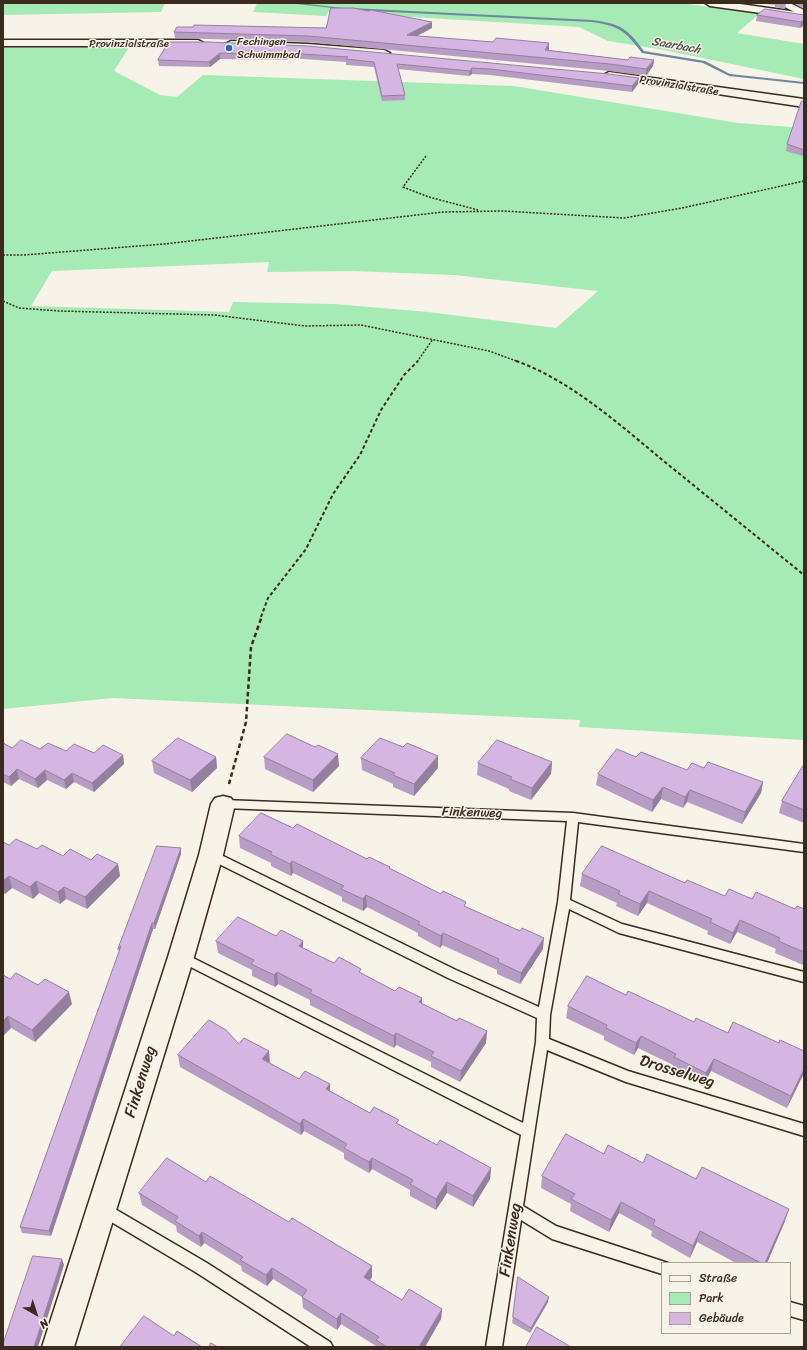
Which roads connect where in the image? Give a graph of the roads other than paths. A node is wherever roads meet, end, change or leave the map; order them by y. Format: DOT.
graph roads {
  1 [pos="710,3"];
  2 [pos="782,3"];
  3 [pos="804,15"];
  4 [pos="3,43"];
  5 [pos="208,43"];
  6 [pos="222,44"];
  7 [pos="392,54"];
  8 [pos="601,74"];
  9 [pos="804,103"];
  10 [pos="223,804"];
  11 [pos="573,817"];
  12 [pos="804,848"];
  13 [pos="211,855"];
  14 [pos="564,902"];
  15 [pos="181,957"];
  16 [pos="804,976"];
  17 [pos="544,1015"];
  18 [pos="542,1042"];
  19 [pos="804,1130"];
  20 [pos="528,1132"];
  21 [pos="102,1208"];
  22 [pos="516,1209"];
  23 [pos="661,1267"];
  24 [pos="791,1309"];
  25 [pos="804,1313"];
  26 [pos="58,1347"];
  27 [pos="325,1347"];
  28 [pos="494,1347"];
  1 -- 3 [label="main road"];
  2 -- 3 [label="street"];
  4 -- 5 [label="main road, Provinzialstraße"];
  6 -- 7 [label="main road"];
  8 -- 9 [label="main road, Provinzialstraße"];
  10 -- 11 [label="lane, Finkenweg"];
  10 -- 13 [label="street, Finkenweg"];
  11 -- 12 [label="lane"];
  11 -- 14 [label="lane, Finkenweg"];
  13 -- 15 [label="street, Finkenweg"];
  13 -- 17 [label="lane"];
  14 -- 16 [label="lane"];
  14 -- 17 [label="lane, Finkenweg"];
  15 -- 20 [label="lane"];
  15 -- 21 [label="street, Finkenweg"];
  17 -- 18 [label="lane, Finkenweg"];
  18 -- 19 [label="lane, Drosselweg"];
  18 -- 20 [label="lane, Finkenweg"];
  20 -- 22 [label="lane, Finkenweg"];
  21 -- 26 [label="street, Finkenweg"];
  21 -- 27 [label="lane"];
  22 -- 23 [label="lane"];
  22 -- 28 [label="lane, Finkenweg"];
  24 -- 25 [label="lane"];
}
